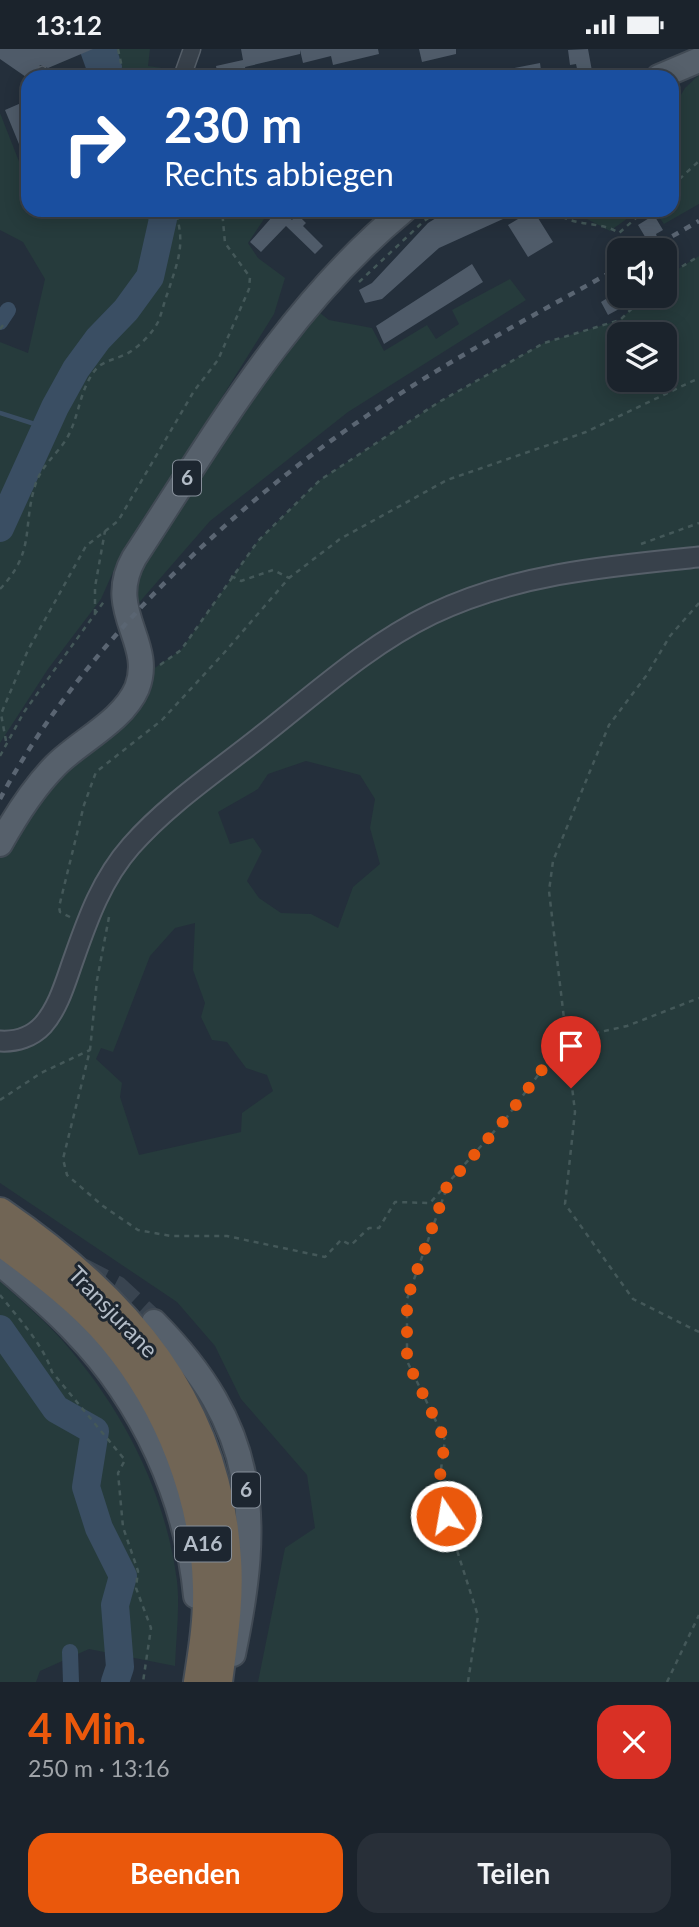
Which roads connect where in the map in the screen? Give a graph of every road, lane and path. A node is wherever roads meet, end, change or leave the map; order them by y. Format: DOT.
graph roads {
  1 [pos="118,49"];
  2 [pos="192,49"];
  3 [pos="699,60"];
  4 [pos="122,70"];
  5 [pos="184,70"];
  6 [pos="675,70"];
  7 [pos="699,162"];
  8 [pos="679,180"];
  9 [pos="176,217"];
  10 [pos="223,217"];
  11 [pos="397,217"];
  12 [pos="430,217"];
  13 [pos="561,217"];
  14 [pos="637,217"];
  15 [pos="699,256"];
  16 [pos="677,270"];
  17 [pos="351,288"];
  18 [pos="632,308"];
  19 [pos="4,324"];
  20 [pos="0,329"];
  21 [pos="699,378"];
  22 [pos="105,531"];
  23 [pos="696,557"];
  24 [pos="231,576"];
  25 [pos="289,578"];
  26 [pos="0,589"];
  27 [pos="699,603"];
  28 [pos="140,678"];
  29 [pos="6,741"];
  30 [pos="0,756"];
  31 [pos="0,845"];
  32 [pos="110,912"];
  33 [pos="86,923"];
  34 [pos="699,998"];
  35 [pos="564,1040"];
  36 [pos="0,1041"];
  37 [pos="90,1050"];
  38 [pos="0,1100"];
  39 [pos="447,1186"];
  40 [pos="1,1222"];
  41 [pos="0,1262"];
  42 [pos="0,1295"];
  43 [pos="154,1322"];
  44 [pos="699,1332"];
  45 [pos="699,1615"];
  46 [pos="143,1682"];
  47 [pos="198,1682"];
  48 [pos="218,1682"];
  49 [pos="227,1682"];
  50 [pos="468,1682"];
  51 [pos="667,1682"];
  1 -- 4 [label="path"];
  2 -- 5 [label="street"];
  3 -- 6 [label="main road"];
  7 -- 8 [label="path"];
  9 -- 26 [label="path"];
  10 -- 22 [label="path"];
  11 -- 28 [label="main road, 6"];
  12 -- 17 [label="path"];
  13 -- 14 [label="path"];
  15 -- 16 [label="path"];
  18 -- 24 [label="path"];
  19 -- 20 [label="path"];
  21 -- 25 [label="path"];
  22 -- 29 [label="path"];
  22 -- 29 [label="path"];
  23 -- 33 [label="street"];
  24 -- 25 [label="path"];
  24 -- 28 [label="path"];
  25 -- 33 [label="path"];
  27 -- 35 [label="path"];
  28 -- 31 [label="main road"];
  29 -- 30 [label="path"];
  32 -- 37 [label="path"];
  33 -- 36 [label="street"];
  34 -- 35 [label="path"];
  35 -- 39 [label="path"];
  35 -- 44 [label="path"];
  37 -- 38 [label="path"];
  37 -- 39 [label="path"];
  39 -- 50 [label="path"];
  40 -- 47 [label="highway, Transjurane / A16"];
  40 -- 48 [label="highway, Transjurane / A16"];
  41 -- 47 [label="main road"];
  42 -- 46 [label="path"];
  43 -- 49 [label="main road, 6"];
  45 -- 51 [label="path"];
}
